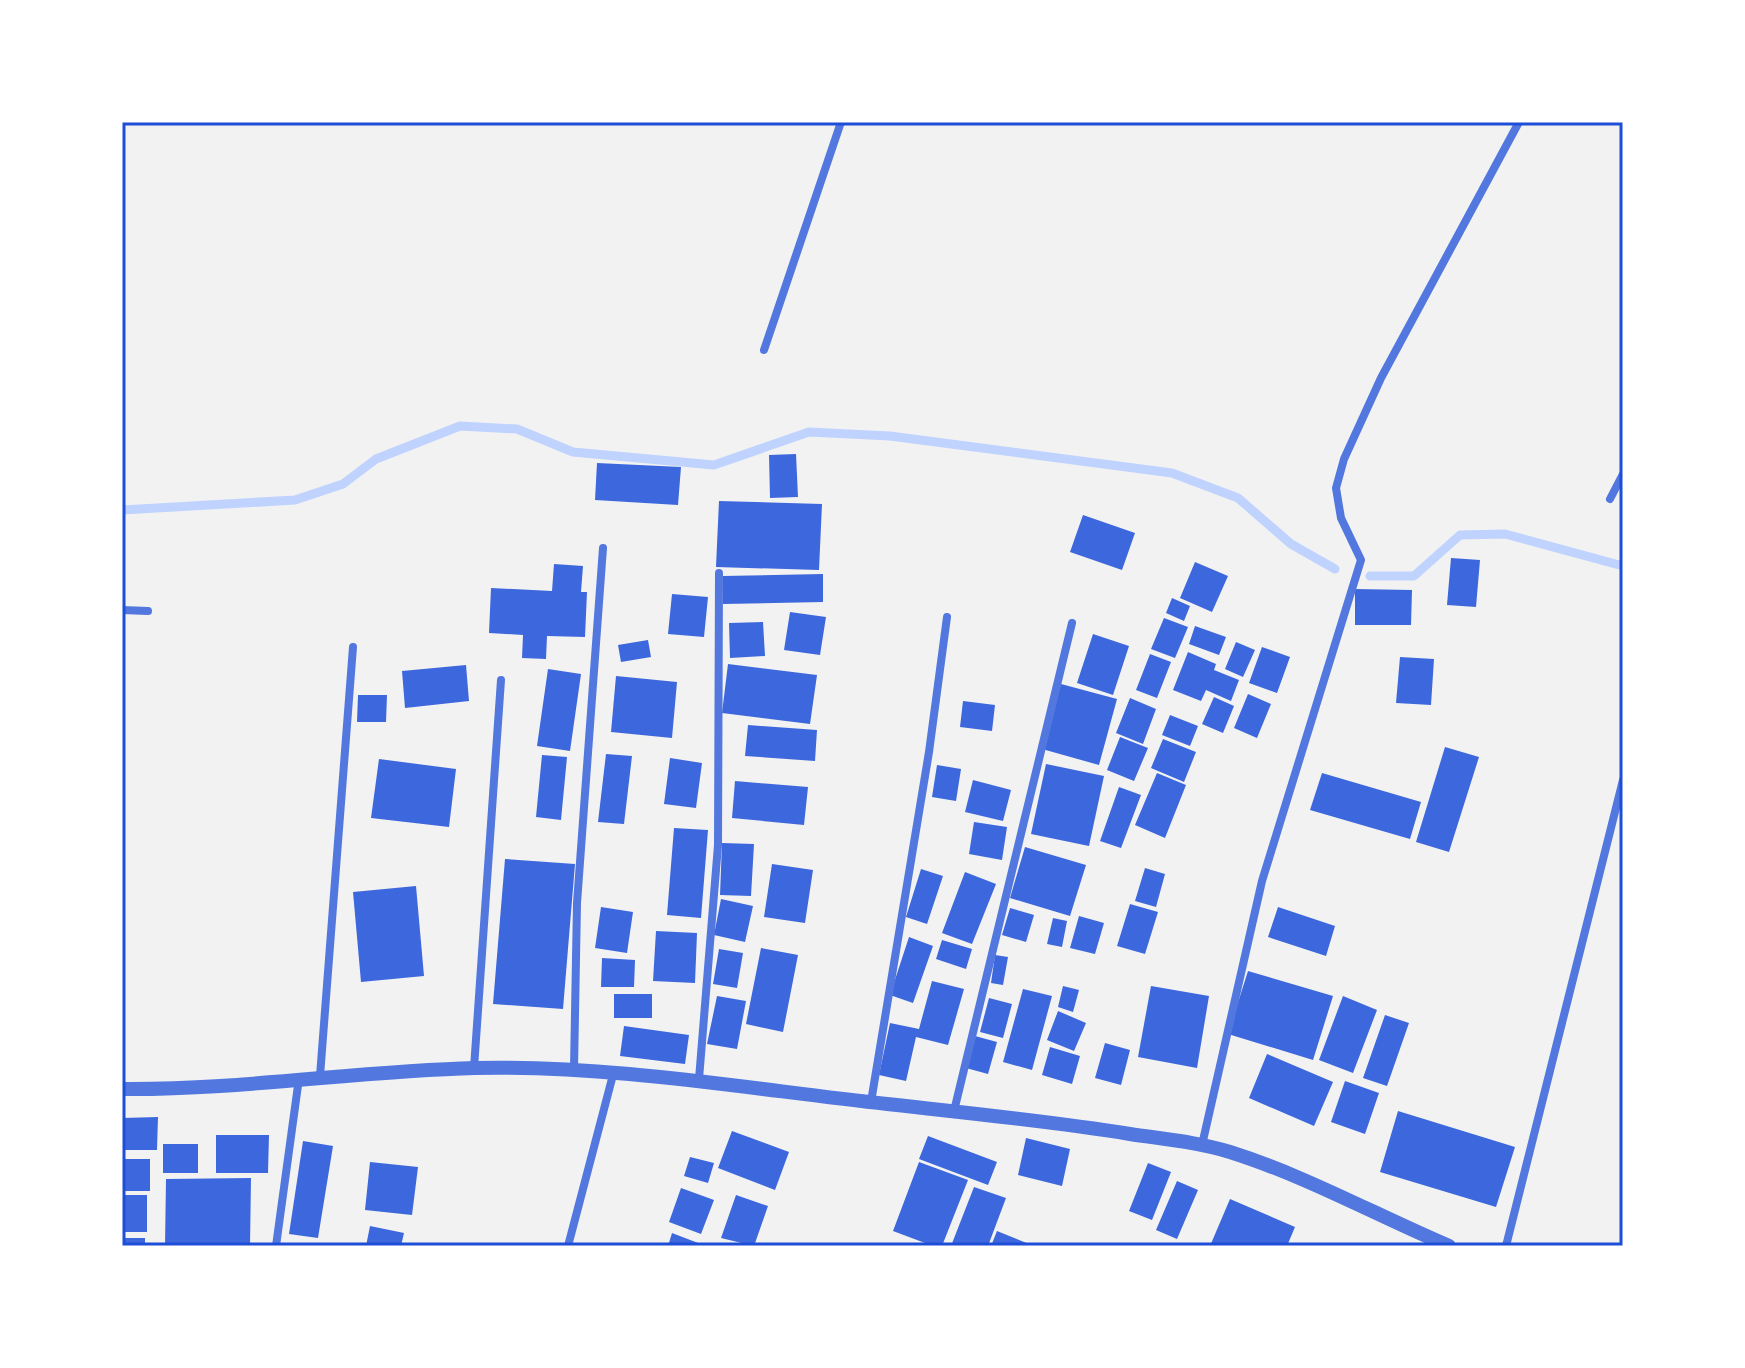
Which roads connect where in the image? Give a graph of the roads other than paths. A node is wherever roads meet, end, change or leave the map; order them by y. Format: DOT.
graph roads {
  1 [pos="841,122"];
  2 [pos="1519,122"];
  3 [pos="764,350"];
  4 [pos="1623,474"];
  5 [pos="1610,499"];
  6 [pos="603,548"];
  7 [pos="719,573"];
  8 [pos="122,610"];
  9 [pos="148,611"];
  10 [pos="947,617"];
  11 [pos="1072,623"];
  12 [pos="353,647"];
  13 [pos="501,680"];
  14 [pos="1623,780"];
  15 [pos="474,1068"];
  16 [pos="574,1069"];
  17 [pos="614,1071"];
  18 [pos="320,1076"];
  19 [pos="299,1078"];
  20 [pos="699,1079"];
  21 [pos="122,1089"];
  22 [pos="871,1102"];
  23 [pos="954,1111"];
  24 [pos="1202,1145"];
  25 [pos="276,1246"];
  26 [pos="568,1246"];
  27 [pos="1449,1246"];
  28 [pos="1506,1246"];
  1 -- 3 [label="street"];
  2 -- 24 [label="street"];
  4 -- 5 [label="street"];
  6 -- 16 [label="street"];
  7 -- 20 [label="street"];
  8 -- 9 [label="street"];
  10 -- 22 [label="street"];
  11 -- 23 [label="street"];
  12 -- 18 [label="street"];
  13 -- 15 [label="street"];
  14 -- 28 [label="street"];
  15 -- 16 [label="street"];
  15 -- 18 [label="street"];
  16 -- 17 [label="street"];
  17 -- 20 [label="street"];
  17 -- 26 [label="street"];
  18 -- 19 [label="street"];
  19 -- 21 [label="street"];
  19 -- 25 [label="street"];
  20 -- 22 [label="street"];
  22 -- 23 [label="street"];
  23 -- 24 [label="street"];
  24 -- 27 [label="street"];
}
